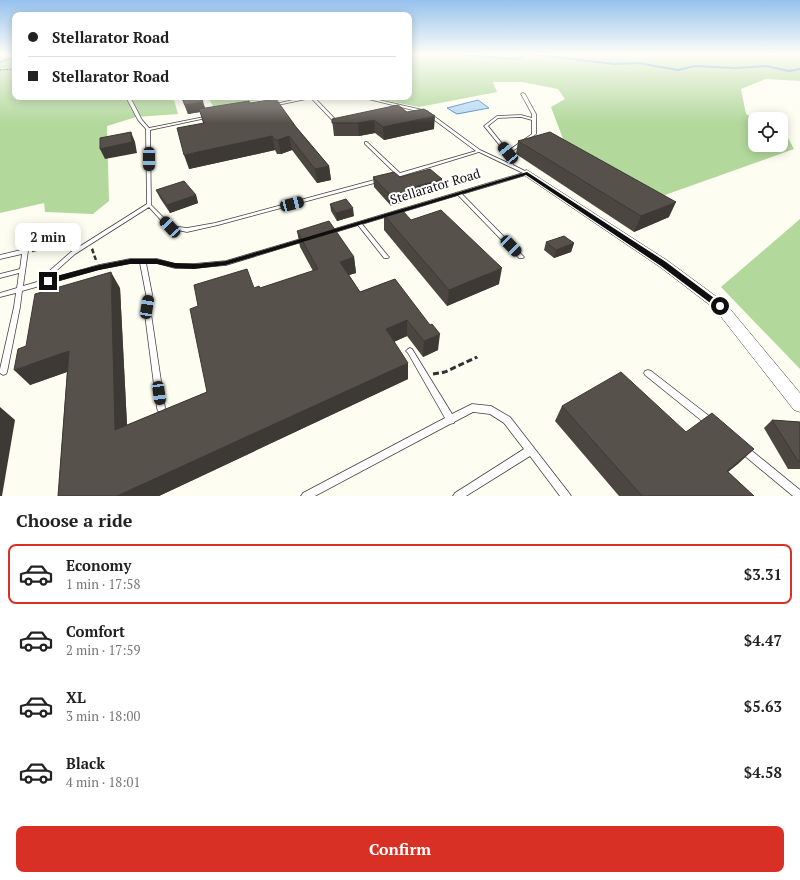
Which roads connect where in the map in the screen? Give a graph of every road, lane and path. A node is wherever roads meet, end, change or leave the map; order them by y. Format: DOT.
graph roads {
  1 [pos="523,94"];
  2 [pos="130,100"];
  3 [pos="296,100"];
  4 [pos="315,100"];
  5 [pos="375,100"];
  6 [pos="265,106"];
  7 [pos="400,106"];
  8 [pos="385,109"];
  9 [pos="218,115"];
  10 [pos="534,118"];
  11 [pos="342,119"];
  12 [pos="148,129"];
  13 [pos="366,143"];
  14 [pos="479,151"];
  15 [pos="508,153"];
  16 [pos="511,166"];
  17 [pos="527,173"];
  18 [pos="399,175"];
  19 [pos="460,193"];
  20 [pos="149,205"];
  21 [pos="359,223"];
  22 [pos="321,234"];
  23 [pos="314,236"];
  24 [pos="521,256"];
  25 [pos="0,257"];
  26 [pos="386,258"];
  27 [pos="143,261"];
  28 [pos="22,270"];
  29 [pos="0,276"];
  30 [pos="38,284"];
  31 [pos="19,289"];
  32 [pos="0,295"];
  33 [pos="410,351"];
  34 [pos="477,357"];
  35 [pos="3,372"];
  36 [pos="648,373"];
  37 [pos="424,375"];
  38 [pos="800,405"];
  39 [pos="161,408"];
  40 [pos="451,420"];
  41 [pos="715,427"];
  42 [pos="733,442"];
  43 [pos="530,450"];
  44 [pos="306,496"];
  45 [pos="458,496"];
  46 [pos="566,496"];
  47 [pos="800,496"];
  1 -- 10 [label="lane"];
  2 -- 12 [label="lane"];
  3 -- 6 [label="lane"];
  4 -- 11 [label="lane"];
  5 -- 7 [label="lane"];
  7 -- 8 [label="lane"];
  7 -- 14 [label="lane"];
  9 -- 12 [label="lane"];
  10 -- 15 [label="lane"];
  10 -- 15 [label="lane"];
  12 -- 20 [label="lane"];
  13 -- 18 [label="lane"];
  14 -- 16 [label="lane"];
  14 -- 18 [label="lane"];
  15 -- 16 [label="lane"];
  16 -- 17 [label="lane"];
  17 -- 19 [label="lane, Stellarator Road"];
  17 -- 38 [label="street"];
  18 -- 20 [label="lane"];
  19 -- 21 [label="lane, Stellarator Road"];
  19 -- 24 [label="lane"];
  20 -- 30 [label="lane"];
  21 -- 22 [label="lane, Stellarator Road"];
  21 -- 26 [label="lane"];
  23 -- 27 [label="lane"];
  25 -- 28 [label="lane"];
  27 -- 30 [label="lane"];
  27 -- 39 [label="lane"];
  28 -- 29 [label="lane"];
  28 -- 31 [label="lane"];
  30 -- 31 [label="lane"];
  31 -- 32 [label="lane"];
  31 -- 35 [label="lane"];
  33 -- 37 [label="lane"];
  34 -- 37 [label="path"];
  36 -- 41 [label="lane"];
  37 -- 40 [label="lane"];
  40 -- 43 [label="lane"];
  40 -- 44 [label="lane"];
  42 -- 47 [label="lane"];
  43 -- 45 [label="lane"];
  43 -- 46 [label="lane"];
}
